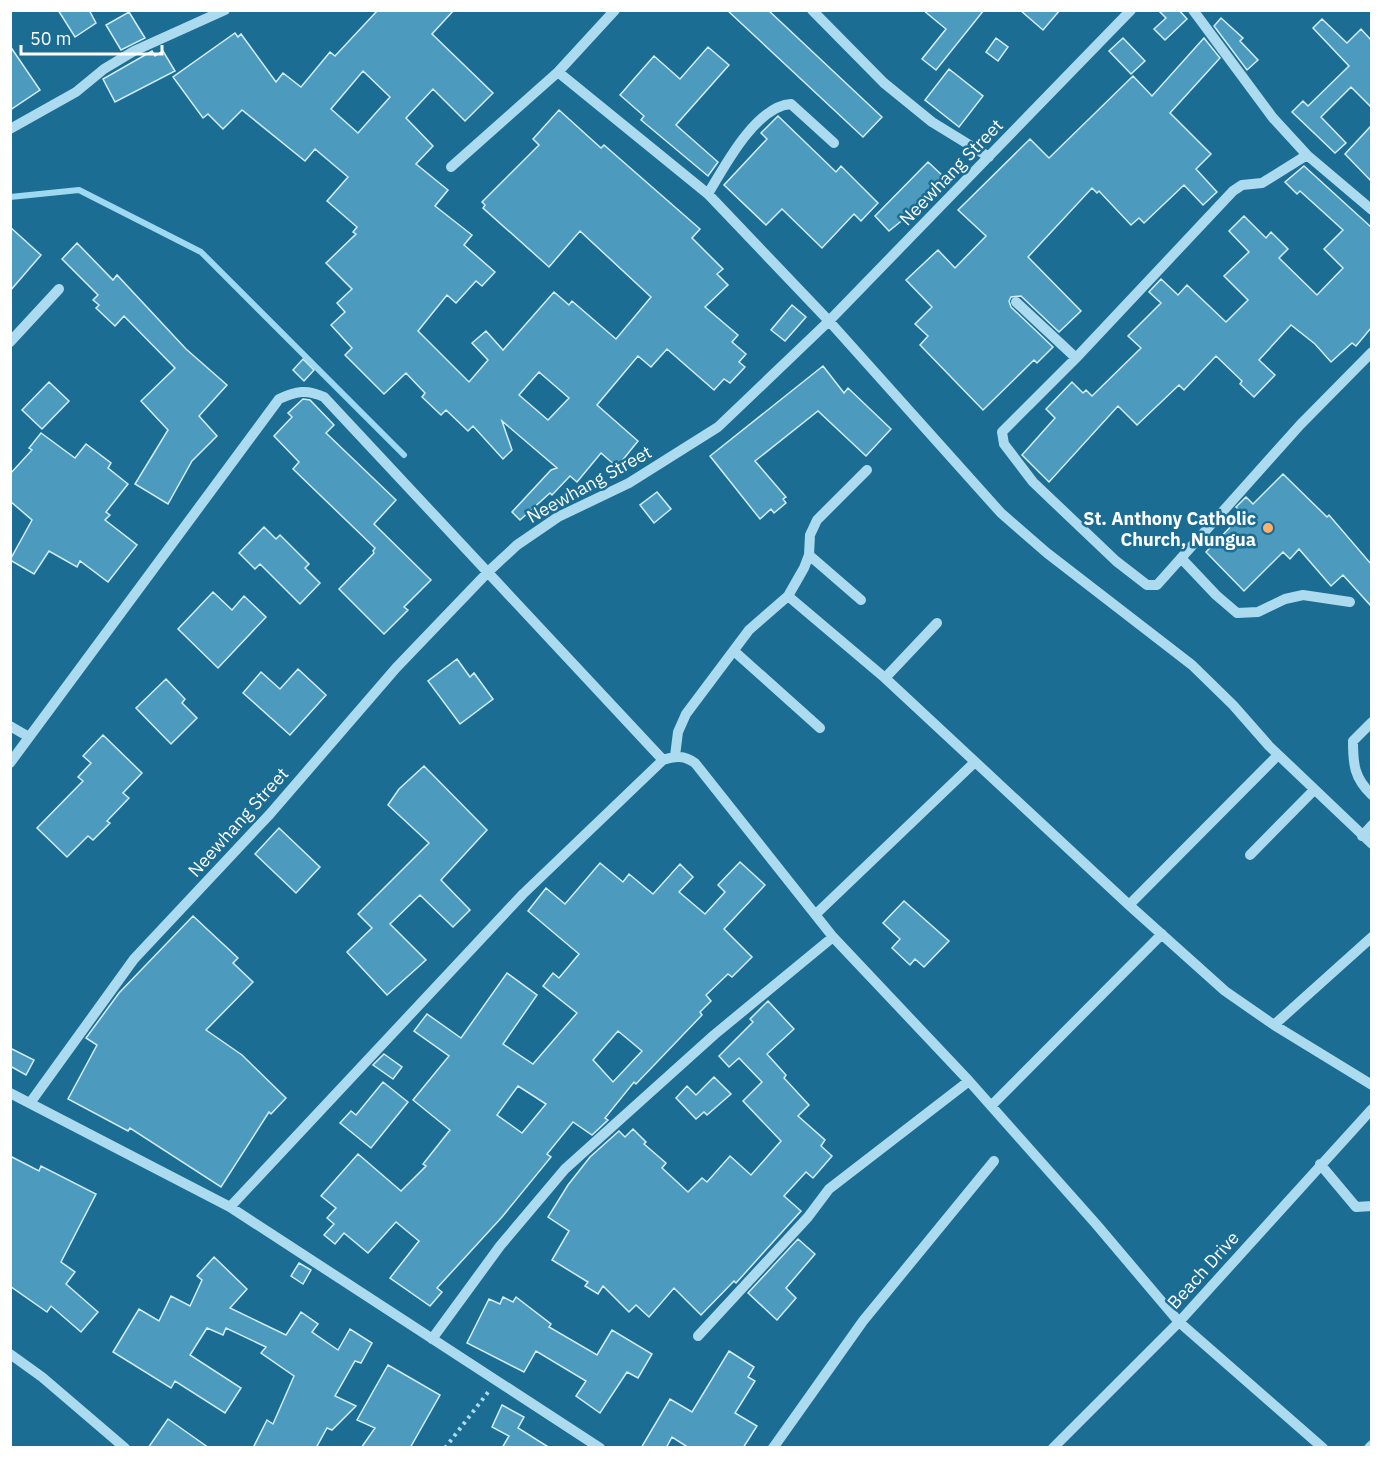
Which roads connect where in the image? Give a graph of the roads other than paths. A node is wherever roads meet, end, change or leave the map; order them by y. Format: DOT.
graph roads {
  1 [pos="225,10"];
  2 [pos="615,10"];
  3 [pos="812,10"];
  4 [pos="1131,10"];
  5 [pos="1193,10"];
  6 [pos="558,72"];
  7 [pos="10,129"];
  8 [pos="834,143"];
  9 [pos="1307,155"];
  10 [pos="989,157"];
  11 [pos="451,167"];
  12 [pos="708,194"];
  13 [pos="1371,210"];
  14 [pos="59,289"];
  15 [pos="1016,302"];
  16 [pos="829,321"];
  17 [pos="10,342"];
  18 [pos="1371,352"];
  19 [pos="1076,358"];
  20 [pos="867,470"];
  21 [pos="808,555"];
  22 [pos="1182,558"];
  23 [pos="489,571"];
  24 [pos="788,596"];
  25 [pos="861,600"];
  26 [pos="1350,602"];
  27 [pos="937,623"];
  28 [pos="734,651"];
  29 [pos="885,678"];
  30 [pos="1371,722"];
  31 [pos="10,726"];
  32 [pos="820,728"];
  33 [pos="29,737"];
  34 [pos="675,756"];
  35 [pos="1278,756"];
  36 [pos="663,760"];
  37 [pos="975,762"];
  38 [pos="10,763"];
  39 [pos="1314,790"];
  40 [pos="1371,795"];
  41 [pos="1371,825"];
  42 [pos="1362,836"];
  43 [pos="1371,844"];
  44 [pos="1250,855"];
  45 [pos="1129,905"];
  46 [pos="816,914"];
  47 [pos="1162,934"];
  48 [pos="833,937"];
  49 [pos="1371,937"];
  50 [pos="1274,1025"];
  51 [pos="969,1081"];
  52 [pos="1371,1085"];
  53 [pos="10,1093"];
  54 [pos="30,1103"];
  55 [pos="991,1106"];
  56 [pos="1371,1109"];
  57 [pos="994,1161"];
  58 [pos="1320,1164"];
  59 [pos="230,1206"];
  60 [pos="1371,1206"];
  61 [pos="1179,1322"];
  62 [pos="698,1336"];
  63 [pos="432,1339"];
  64 [pos="10,1354"];
  65 [pos="125,1448"];
  66 [pos="600,1448"];
  67 [pos="773,1448"];
  68 [pos="1053,1448"];
  69 [pos="1323,1448"];
  1 -- 7 [label="street"];
  2 -- 6 [label="street"];
  3 -- 10 [label="street"];
  4 -- 10 [label="street, Neewhang Street"];
  5 -- 9 [label="street"];
  6 -- 11 [label="street"];
  6 -- 12 [label="street"];
  8 -- 12 [label="street"];
  9 -- 13 [label="street"];
  9 -- 19 [label="street"];
  10 -- 16 [label="street, Neewhang Street"];
  12 -- 16 [label="street"];
  14 -- 17 [label="street"];
  15 -- 19 [label="street"];
  16 -- 23 [label="street, Neewhang Street"];
  16 -- 35 [label="street"];
  18 -- 22 [label="street"];
  19 -- 22 [label="street"];
  20 -- 21 [label="street"];
  21 -- 24 [label="street"];
  21 -- 25 [label="street"];
  22 -- 26 [label="street"];
  23 -- 33 [label="street"];
  23 -- 36 [label="street"];
  23 -- 54 [label="street, Neewhang Street"];
  24 -- 28 [label="street"];
  24 -- 29 [label="street"];
  27 -- 29 [label="street"];
  28 -- 32 [label="street"];
  28 -- 34 [label="street"];
  29 -- 37 [label="street"];
  30 -- 40 [label="street"];
  31 -- 33 [label="street"];
  33 -- 38 [label="street"];
  34 -- 36 [label="street"];
  34 -- 46 [label="street"];
  35 -- 39 [label="street"];
  35 -- 45 [label="street"];
  36 -- 59 [label="street"];
  37 -- 45 [label="street"];
  37 -- 46 [label="street"];
  39 -- 42 [label="street"];
  39 -- 44 [label="street"];
  41 -- 42 [label="street"];
  42 -- 43 [label="street"];
  45 -- 47 [label="street"];
  46 -- 48 [label="street"];
  47 -- 50 [label="street"];
  47 -- 55 [label="street"];
  48 -- 51 [label="street"];
  48 -- 63 [label="street"];
  49 -- 50 [label="street"];
  50 -- 52 [label="street"];
  51 -- 55 [label="street"];
  51 -- 62 [label="street"];
  53 -- 54 [label="street"];
  54 -- 59 [label="street"];
  55 -- 61 [label="street"];
  56 -- 58 [label="street, Beach Drive"];
  57 -- 67 [label="street"];
  58 -- 60 [label="street"];
  58 -- 61 [label="street, Beach Drive"];
  59 -- 63 [label="street"];
  61 -- 68 [label="street, Beach Drive"];
  61 -- 69 [label="street"];
  63 -- 66 [label="street"];
  64 -- 65 [label="street"];
}
